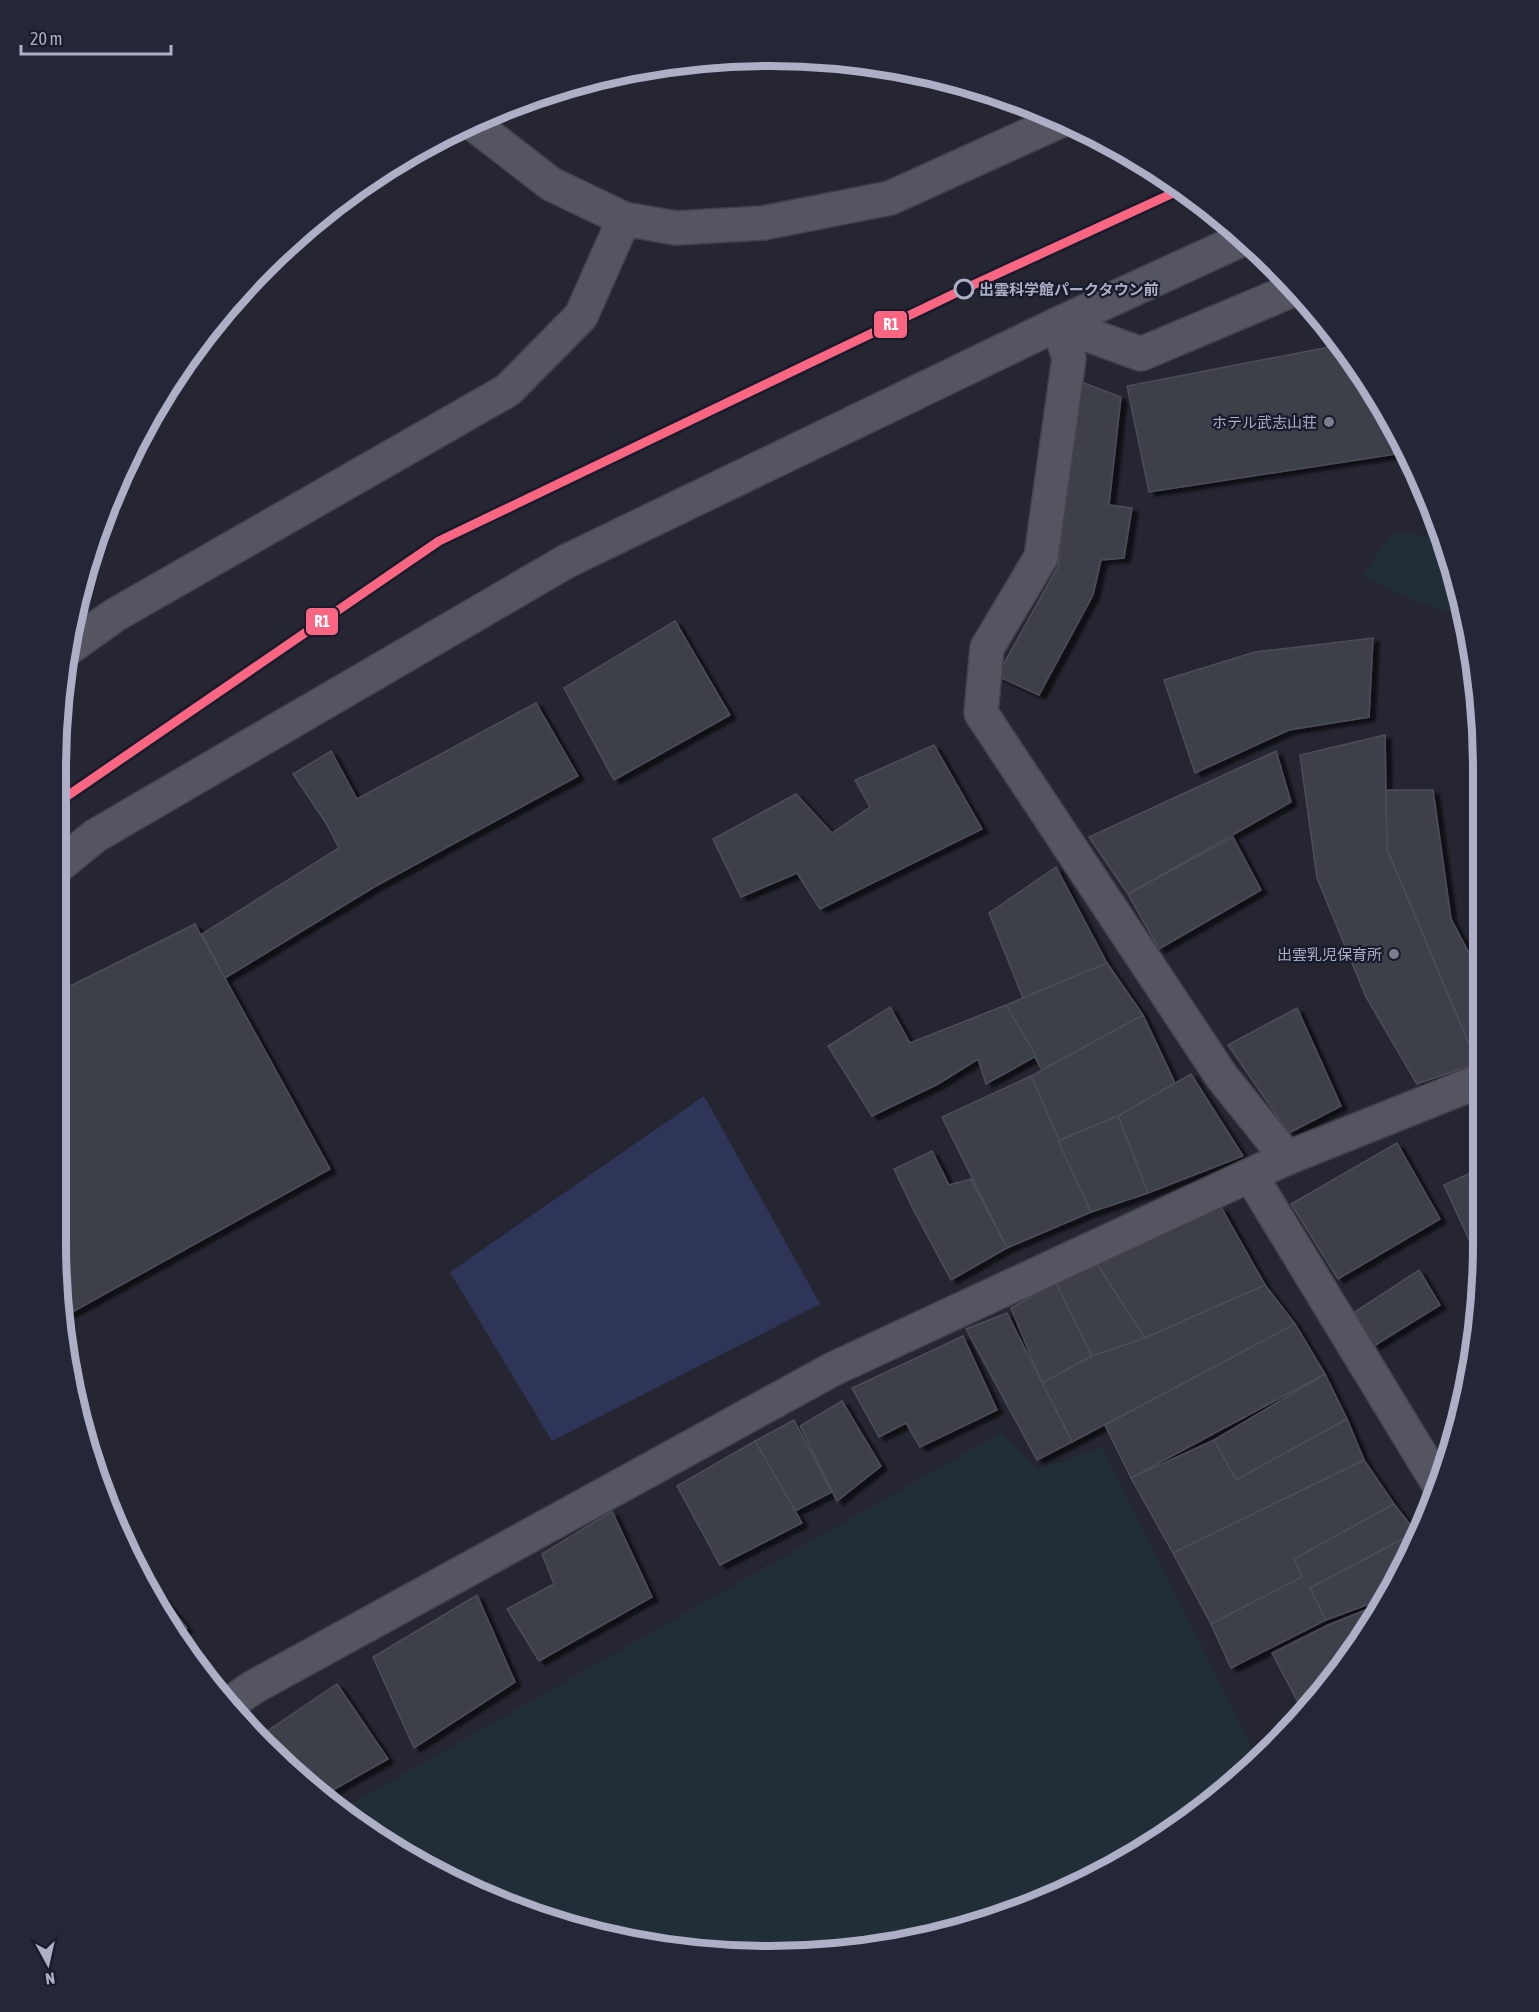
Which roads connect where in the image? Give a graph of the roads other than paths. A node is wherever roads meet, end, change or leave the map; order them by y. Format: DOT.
graph roads {
  1 [pos="1051,125"];
  2 [pos="480,129"];
  3 [pos="624,219"];
  4 [pos="1235,243"];
  5 [pos="1286,293"];
  6 [pos="1058,324"];
  7 [pos="78,641"];
  8 [pos="66,860"];
  9 [pos="1473,1084"];
  10 [pos="1287,1158"];
  11 [pos="1251,1176"];
  12 [pos="1435,1473"];
  13 [pos="236,1700"];
  1 -- 3 [label="street"];
  2 -- 3 [label="street"];
  3 -- 7 [label="street"];
  4 -- 6 [label="street"];
  5 -- 6 [label="street"];
  6 -- 8 [label="street"];
  6 -- 10 [label="street"];
  9 -- 10 [label="street"];
  10 -- 11 [label="street"];
  11 -- 12 [label="street"];
  11 -- 13 [label="street"];
}
